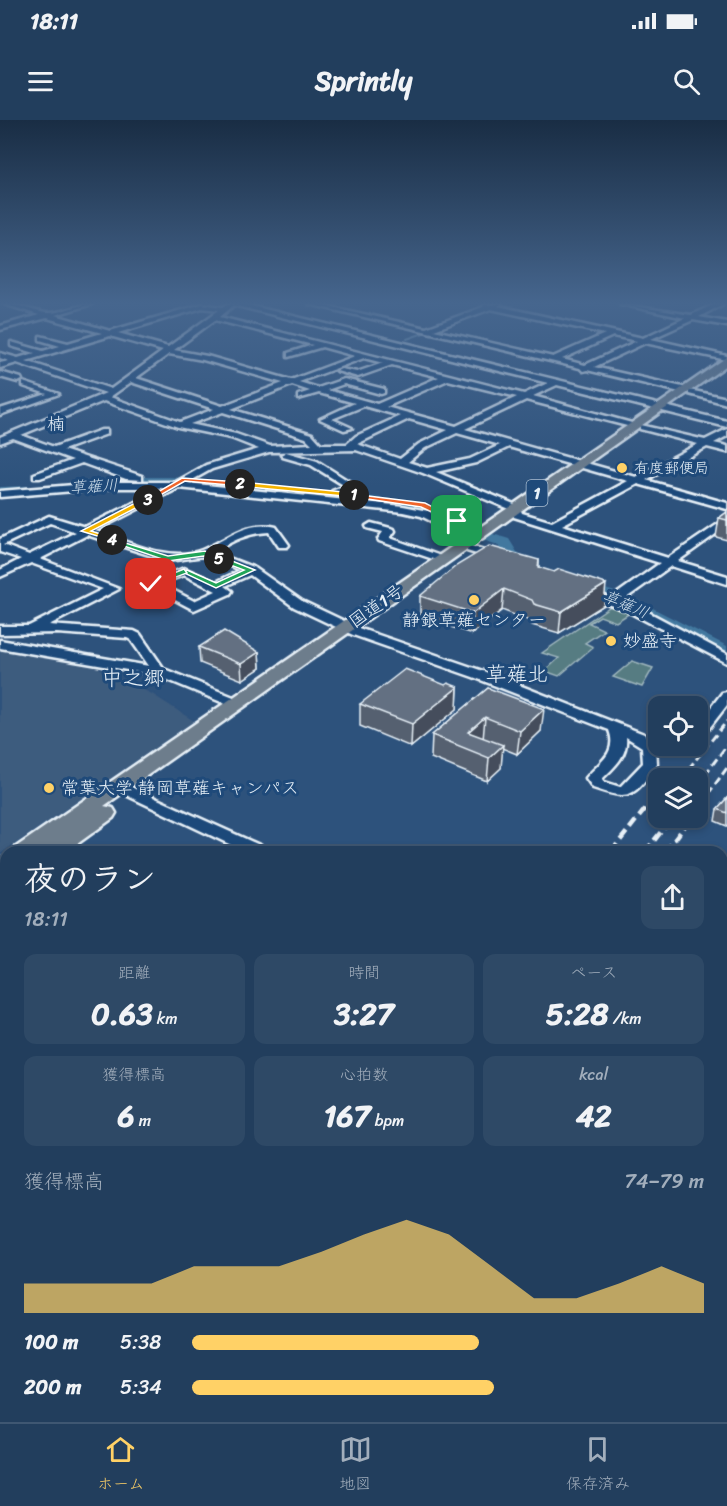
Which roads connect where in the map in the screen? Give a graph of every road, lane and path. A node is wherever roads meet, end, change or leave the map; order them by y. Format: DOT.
graph roads {
  1 [pos="30,365"];
  2 [pos="149,365"];
  3 [pos="231,365"];
  4 [pos="338,365"];
  5 [pos="386,365"];
  6 [pos="399,365"];
  7 [pos="407,365"];
  8 [pos="452,365"];
  9 [pos="486,365"];
  10 [pos="519,365"];
  11 [pos="573,365"];
  12 [pos="592,365"];
  13 [pos="720,365"];
  14 [pos="404,366"];
  15 [pos="727,367"];
  16 [pos="330,368"];
  17 [pos="586,368"];
  18 [pos="507,370"];
  19 [pos="458,372"];
  20 [pos="432,373"];
  21 [pos="575,373"];
  22 [pos="0,374"];
  23 [pos="497,375"];
  24 [pos="65,376"];
  25 [pos="447,377"];
  26 [pos="565,377"];
  27 [pos="129,380"];
  28 [pos="486,380"];
  29 [pos="413,381"];
  30 [pos="292,382"];
  31 [pos="554,382"];
  32 [pos="476,384"];
  33 [pos="366,387"];
  34 [pos="319,390"];
  35 [pos="381,391"];
  36 [pos="688,391"];
  37 [pos="112,392"];
  38 [pos="55,394"];
  39 [pos="727,395"];
  40 [pos="341,396"];
  41 [pos="301,397"];
  42 [pos="524,397"];
  43 [pos="104,398"];
  44 [pos="714,398"];
  45 [pos="727,401"];
  46 [pos="363,403"];
  47 [pos="378,407"];
  48 [pos="224,408"];
  49 [pos="664,409"];
  50 [pos="77,410"];
  51 [pos="0,412"];
  52 [pos="408,416"];
  53 [pos="727,424"];
  54 [pos="181,425"];
  55 [pos="639,426"];
  56 [pos="346,428"];
  57 [pos="0,429"];
  58 [pos="456,429"];
  59 [pos="104,432"];
  60 [pos="727,432"];
  61 [pos="14,435"];
  62 [pos="0,440"];
  63 [pos="706,443"];
  64 [pos="509,444"];
  65 [pos="350,446"];
  66 [pos="319,447"];
  67 [pos="727,448"];
  68 [pos="54,450"];
  69 [pos="273,450"];
  70 [pos="82,460"];
  71 [pos="402,462"];
  72 [pos="95,465"];
  73 [pos="583,465"];
  74 [pos="426,471"];
  75 [pos="37,476"];
  76 [pos="129,477"];
  77 [pos="54,481"];
  78 [pos="182,481"];
  79 [pos="637,481"];
  80 [pos="0,488"];
  81 [pos="299,493"];
  82 [pos="336,493"];
  83 [pos="0,494"];
  84 [pos="727,506"];
  85 [pos="414,511"];
  86 [pos="516,511"];
  87 [pos="727,521"];
  88 [pos="371,526"];
  89 [pos="553,526"];
  90 [pos="85,531"];
  91 [pos="390,531"];
  92 [pos="476,539"];
  93 [pos="0,543"];
  94 [pos="284,545"];
  95 [pos="0,548"];
  96 [pos="205,553"];
  97 [pos="30,559"];
  98 [pos="443,559"];
  99 [pos="671,562"];
  100 [pos="517,563"];
  101 [pos="251,570"];
  102 [pos="0,574"];
  103 [pos="727,580"];
  104 [pos="216,586"];
  105 [pos="575,589"];
  106 [pos="619,598"];
  107 [pos="31,629"];
  108 [pos="352,629"];
  109 [pos="0,630"];
  110 [pos="0,644"];
  111 [pos="727,658"];
  112 [pos="159,672"];
  113 [pos="727,696"];
  114 [pos="236,703"];
  115 [pos="708,720"];
  116 [pos="616,729"];
  117 [pos="648,742"];
  118 [pos="652,756"];
  119 [pos="133,793"];
  120 [pos="33,846"];
  121 [pos="58,846"];
  122 [pos="247,846"];
  1 -- 24 [label="street"];
  2 -- 27 [label="street"];
  3 -- 30 [label="street"];
  4 -- 16 [label="street"];
  5 -- 16 [label="street"];
  6 -- 14 [label="street"];
  7 -- 14 [label="street"];
  8 -- 20 [label="street"];
  9 -- 18 [label="street"];
  10 -- 18 [label="street"];
  11 -- 17 [label="street"];
  12 -- 17 [label="street"];
  13 -- 36 [label="highway, 国道1号 / 1"];
  14 -- 20 [label="street"];
  15 -- 36 [label="highway, 国道1号 / 1"];
  16 -- 30 [label="street"];
  17 -- 21 [label="street"];
  17 -- 36 [label="street"];
  18 -- 23 [label="street"];
  18 -- 31 [label="street"];
  19 -- 25 [label="street"];
  20 -- 25 [label="street"];
  20 -- 29 [label="street"];
  22 -- 38 [label="street"];
  24 -- 37 [label="street"];
  24 -- 38 [label="street"];
  25 -- 32 [label="street"];
  25 -- 47 [label="street"];
  26 -- 31 [label="street"];
  27 -- 37 [label="street"];
  27 -- 48 [label="street"];
  28 -- 32 [label="street"];
  30 -- 34 [label="street"];
  30 -- 48 [label="street"];
  31 -- 42 [label="street"];
  31 -- 49 [label="street"];
  32 -- 42 [label="street"];
  33 -- 34 [label="street"];
  33 -- 35 [label="street"];
  33 -- 40 [label="street"];
  34 -- 40 [label="street"];
  34 -- 41 [label="street"];
  36 -- 44 [label="street"];
  36 -- 49 [label="highway, 国道1号 / 1"];
  37 -- 43 [label="street"];
  38 -- 50 [label="street"];
  38 -- 51 [label="street"];
  39 -- 44 [label="street"];
  40 -- 46 [label="street"];
  42 -- 55 [label="street"];
  42 -- 58 [label="street"];
  43 -- 50 [label="street"];
  43 -- 54 [label="street"];
  44 -- 45 [label="street"];
  46 -- 47 [label="street"];
  46 -- 56 [label="street"];
  47 -- 52 [label="street"];
  48 -- 54 [label="street"];
  48 -- 66 [label="street"];
  49 -- 53 [label="street"];
  49 -- 55 [label="highway, 国道1号 / 1"];
  50 -- 61 [label="street"];
  52 -- 58 [label="street"];
  52 -- 65 [label="street"];
  54 -- 69 [label="street"];
  55 -- 63 [label="street"];
  55 -- 73 [label="highway, 国道1号 / 1"];
  57 -- 61 [label="street"];
  58 -- 64 [label="street"];
  58 -- 71 [label="street"];
  59 -- 68 [label="street"];
  60 -- 63 [label="street"];
  61 -- 62 [label="street"];
  61 -- 68 [label="street"];
  63 -- 67 [label="street"];
  63 -- 79 [label="street"];
  64 -- 73 [label="street"];
  64 -- 74 [label="street"];
  65 -- 66 [label="street"];
  65 -- 71 [label="street"];
  66 -- 69 [label="street"];
  68 -- 70 [label="street"];
  69 -- 78 [label="street"];
  69 -- 82 [label="street"];
  70 -- 72 [label="street"];
  70 -- 75 [label="street"];
  71 -- 74 [label="street"];
  72 -- 76 [label="street"];
  72 -- 77 [label="street"];
  73 -- 79 [label="street"];
  73 -- 86 [label="highway, 国道1号 / 1"];
  74 -- 86 [label="street"];
  76 -- 78 [label="street"];
  76 -- 80 [label="street"];
  78 -- 81 [label="street"];
  78 -- 83 [label="street"];
  78 -- 90 [label="street"];
  79 -- 84 [label="street"];
  79 -- 89 [label="street"];
  81 -- 82 [label="street"];
  81 -- 85 [label="street"];
  82 -- 92 [label="street"];
  85 -- 91 [label="street"];
  85 -- 92 [label="street"];
  86 -- 89 [label="street"];
  86 -- 92 [label="highway, 国道1号 / 1"];
  86 -- 92 [label="highway, 国道1号 / 1"];
  87 -- 99 [label="street"];
  88 -- 91 [label="street"];
  89 -- 99 [label="street"];
  90 -- 93 [label="street"];
  90 -- 96 [label="street"];
  90 -- 97 [label="street"];
  91 -- 98 [label="street"];
  92 -- 98 [label="highway, 国道1号 / 1"];
  92 -- 100 [label="street"];
  92 -- 108 [label="highway, 国道1号 / 1"];
  94 -- 96 [label="street"];
  95 -- 97 [label="street"];
  96 -- 101 [label="street"];
  97 -- 102 [label="street"];
  97 -- 107 [label="street"];
  98 -- 108 [label="highway, 国道1号 / 1"];
  99 -- 103 [label="street"];
  99 -- 106 [label="street"];
  101 -- 104 [label="street"];
  101 -- 108 [label="street"];
  104 -- 104 [label="street"];
  105 -- 106 [label="street"];
  106 -- 111 [label="street"];
  107 -- 109 [label="street"];
  107 -- 112 [label="street"];
  108 -- 114 [label="highway, 国道1号 / 1"];
  108 -- 116 [label="street"];
  108 -- 119 [label="highway, 国道1号 / 1"];
  110 -- 112 [label="street"];
  112 -- 114 [label="street"];
  113 -- 115 [label="street"];
  114 -- 120 [label="highway, 国道1号 / 1"];
  116 -- 117 [label="street"];
  116 -- 118 [label="street"];
  119 -- 121 [label="highway, 国道1号 / 1"];
  119 -- 122 [label="street"];
}
